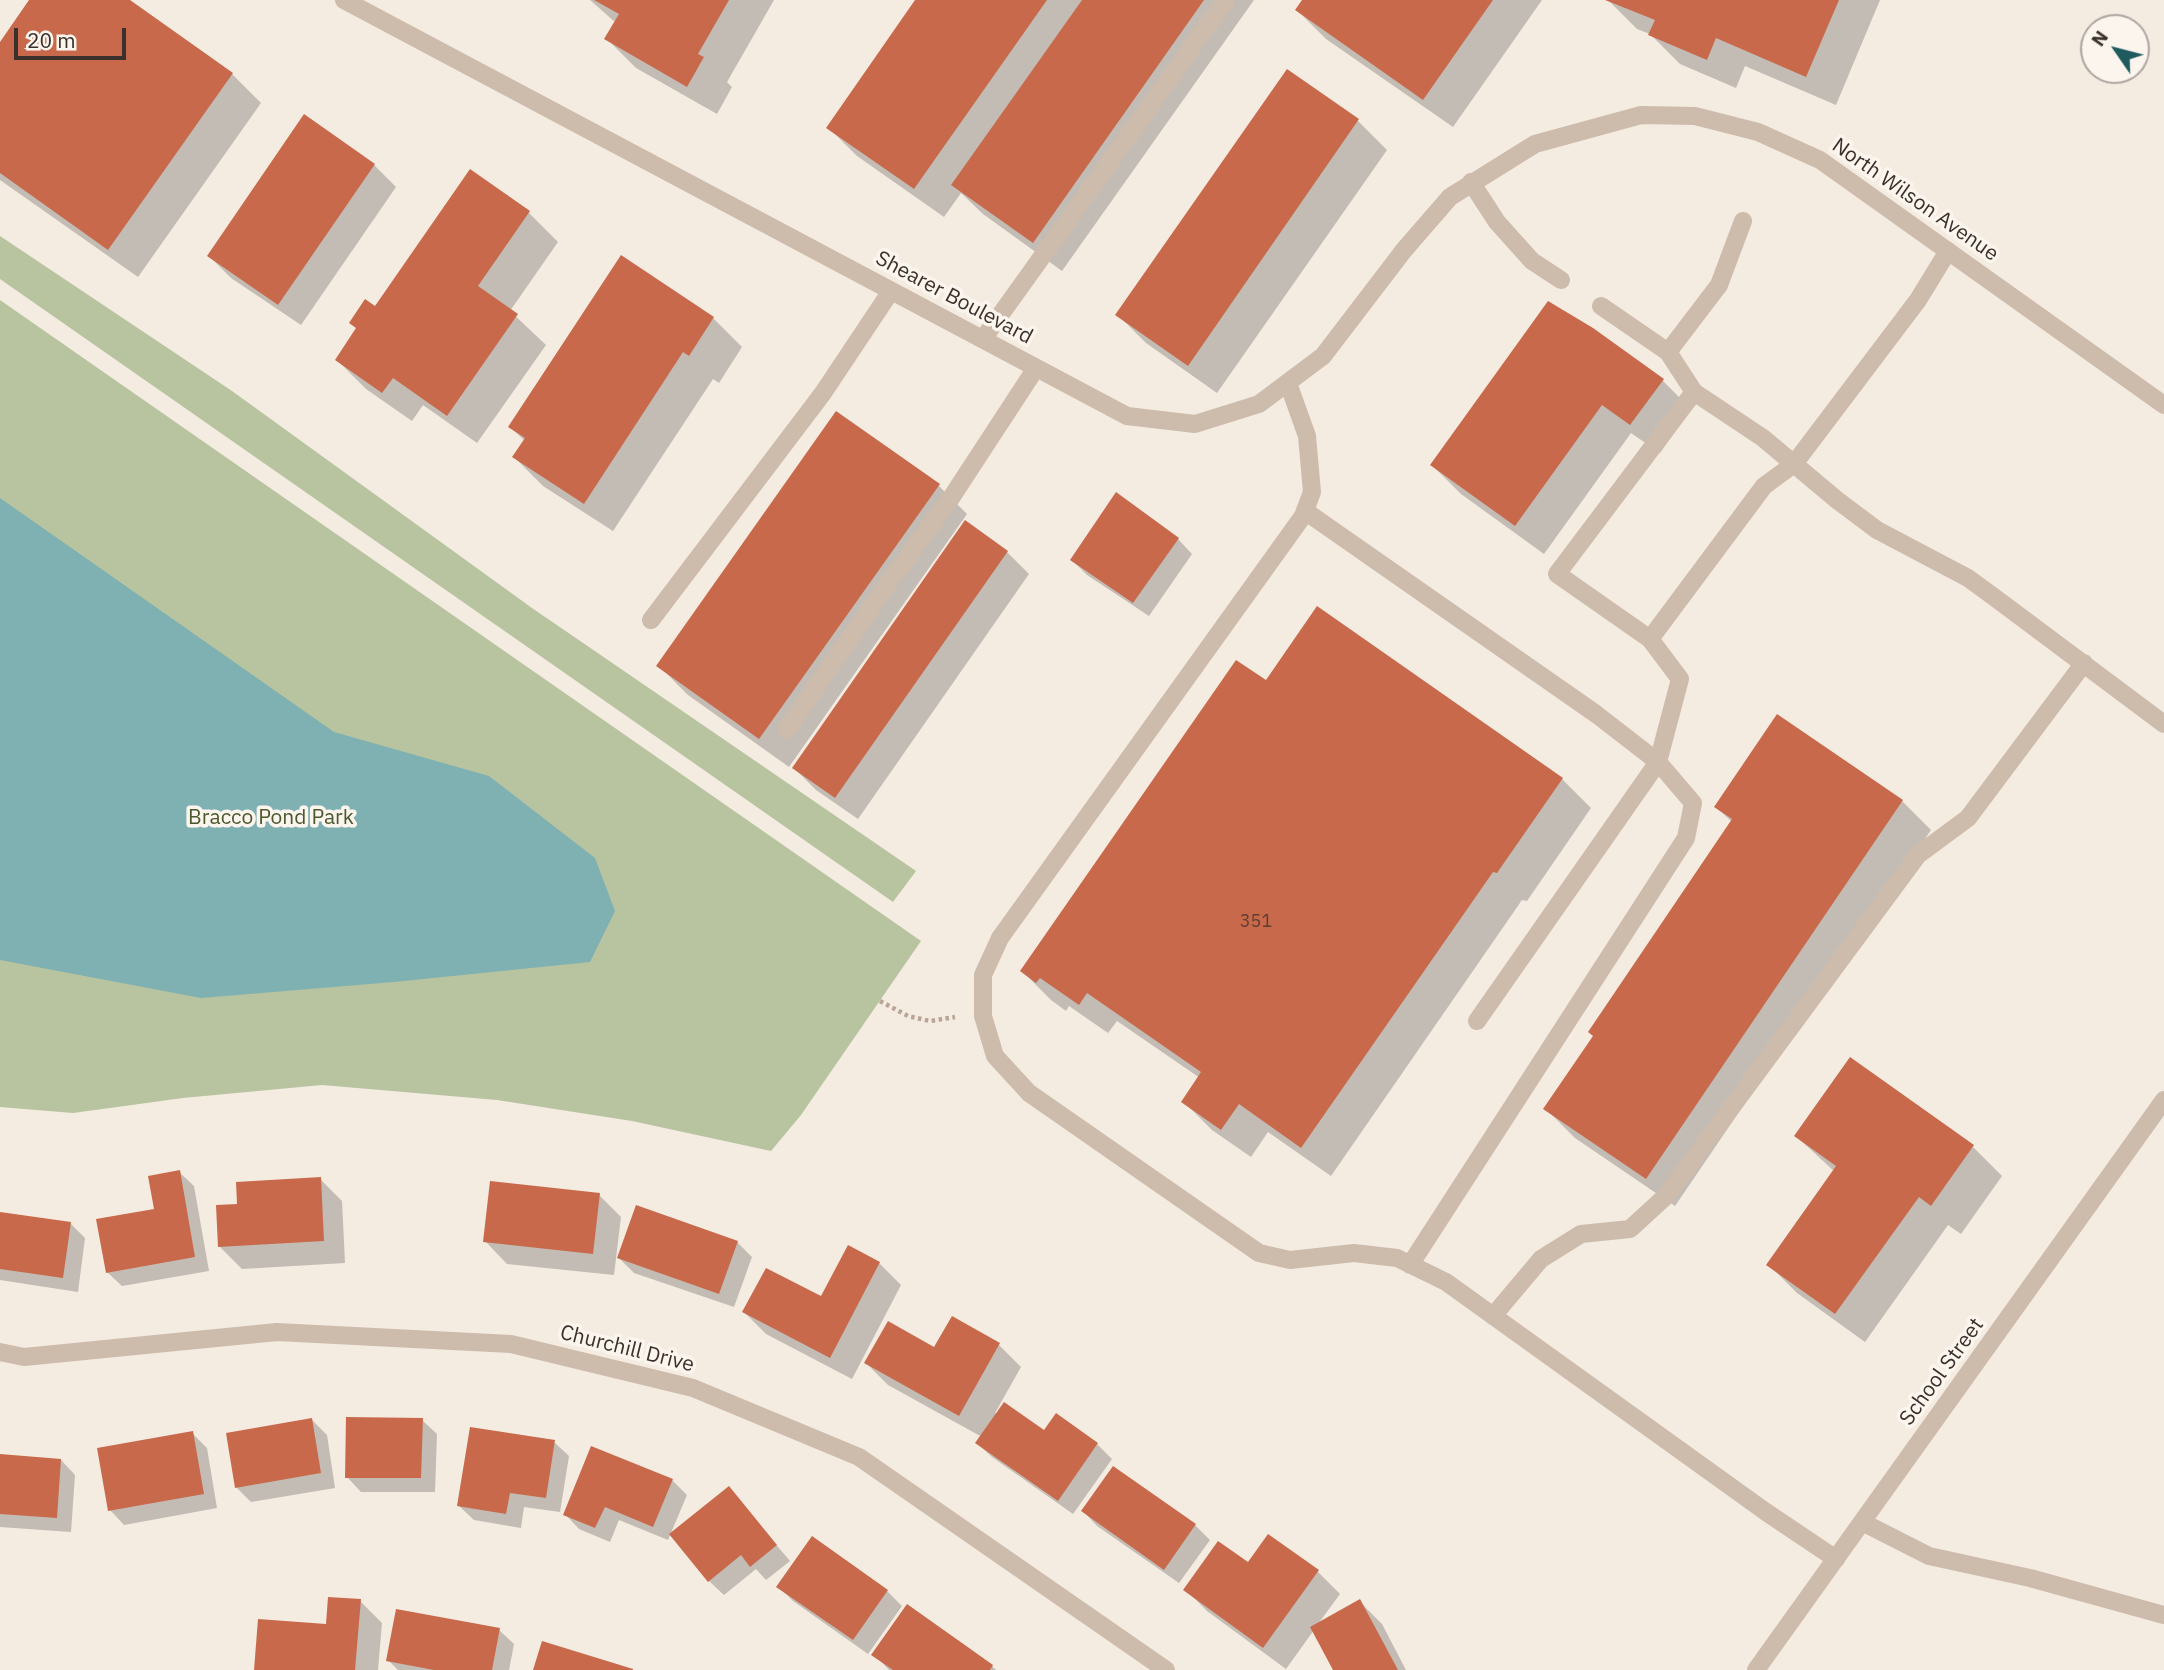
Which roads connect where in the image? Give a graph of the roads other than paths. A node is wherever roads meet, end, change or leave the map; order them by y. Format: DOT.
graph roads {
  1 [pos="344,0"];
  2 [pos="1226,0"];
  3 [pos="1492,169"];
  4 [pos="1471,182"];
  5 [pos="1743,221"];
  6 [pos="1948,251"];
  7 [pos="1561,280"];
  8 [pos="891,290"];
  9 [pos="1601,306"];
  10 [pos="983,339"];
  11 [pos="1668,352"];
  12 [pos="1036,368"];
  13 [pos="1288,383"];
  14 [pos="1694,392"];
  15 [pos="2164,405"];
  16 [pos="1794,464"];
  17 [pos="1305,511"];
  18 [pos="651,620"];
  19 [pos="1650,639"];
  20 [pos="2084,663"];
  21 [pos="2164,724"];
  22 [pos="787,729"];
  23 [pos="1658,762"];
  24 [pos="1477,1021"];
  25 [pos="2164,1100"];
  26 [pos="1410,1265"];
  27 [pos="1493,1316"];
  28 [pos="0,1352"];
  29 [pos="1862,1522"];
  30 [pos="1836,1559"];
  31 [pos="2164,1615"];
  32 [pos="1166,1670"];
  33 [pos="1756,1670"];
  1 -- 8 [label="street, Shearer Boulevard"];
  2 -- 10 [label="street"];
  3 -- 4 [label="street, Shearer Boulevard"];
  3 -- 6 [label="street, North Wilson Avenue"];
  4 -- 7 [label="street"];
  4 -- 13 [label="street, Shearer Boulevard"];
  5 -- 11 [label="street"];
  6 -- 15 [label="street, North Wilson Avenue"];
  6 -- 16 [label="street"];
  8 -- 10 [label="street, Shearer Boulevard"];
  8 -- 18 [label="street"];
  9 -- 11 [label="street"];
  10 -- 12 [label="street, Shearer Boulevard"];
  11 -- 14 [label="street"];
  12 -- 13 [label="street, Shearer Boulevard"];
  12 -- 22 [label="street"];
  13 -- 17 [label="street"];
  14 -- 16 [label="street"];
  14 -- 19 [label="street"];
  16 -- 19 [label="street"];
  16 -- 20 [label="street"];
  17 -- 23 [label="street"];
  17 -- 26 [label="street"];
  19 -- 23 [label="street"];
  20 -- 21 [label="street"];
  20 -- 27 [label="street"];
  23 -- 24 [label="street"];
  23 -- 26 [label="street"];
  25 -- 29 [label="street, School Street"];
  26 -- 27 [label="street"];
  27 -- 30 [label="street"];
  28 -- 32 [label="street, Churchill Drive"];
  29 -- 30 [label="street, School Street"];
  29 -- 31 [label="street"];
  30 -- 33 [label="street, School Street"];
}
